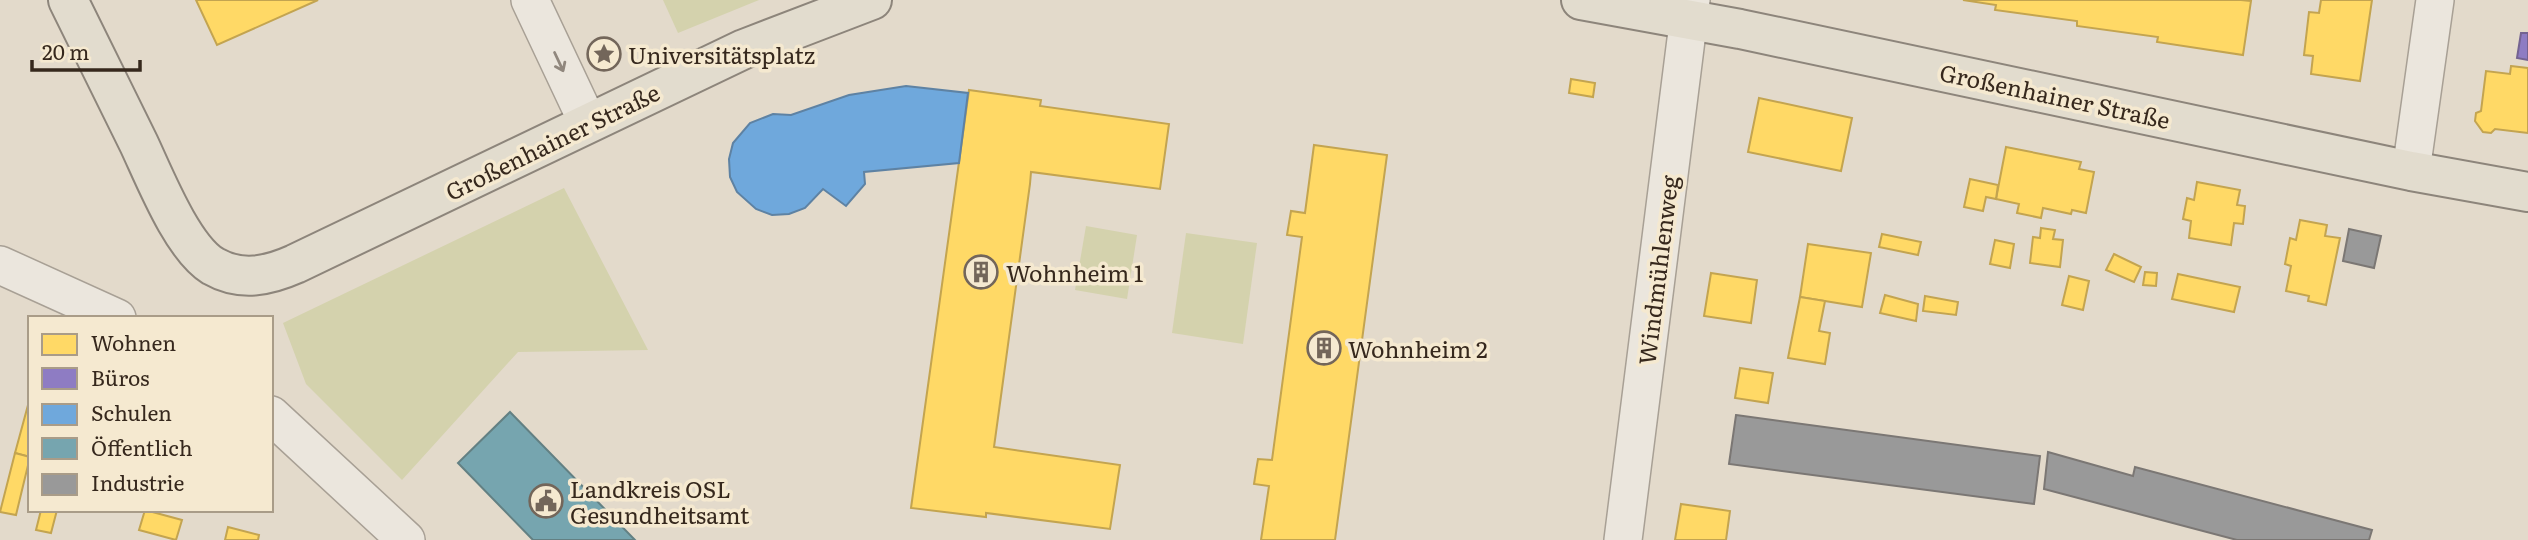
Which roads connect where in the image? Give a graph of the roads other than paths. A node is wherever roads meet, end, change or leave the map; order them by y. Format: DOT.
graph roads {
  1 [pos="68,0"];
  2 [pos="530,0"];
  3 [pos="872,0"];
  4 [pos="1581,0"];
  5 [pos="2435,0"];
  6 [pos="1690,10"];
  7 [pos="588,123"];
  8 [pos="2411,171"];
  9 [pos="2528,192"];
  10 [pos="0,265"];
  11 [pos="113,316"];
  12 [pos="273,417"];
  13 [pos="406,540"];
  14 [pos="1623,540"];
  1 -- 7 [label="main road, Großenhainer Straße"];
  2 -- 7 [label="street, one-way"];
  3 -- 7 [label="main road, Großenhainer Straße"];
  4 -- 6 [label="main road, Großenhainer Straße"];
  5 -- 8 [label="street"];
  6 -- 8 [label="main road, Großenhainer Straße"];
  6 -- 14 [label="street, Windmühlenweg"];
  8 -- 9 [label="main road, Großenhainer Straße"];
  10 -- 11 [label="street"];
  12 -- 13 [label="street"];
}
